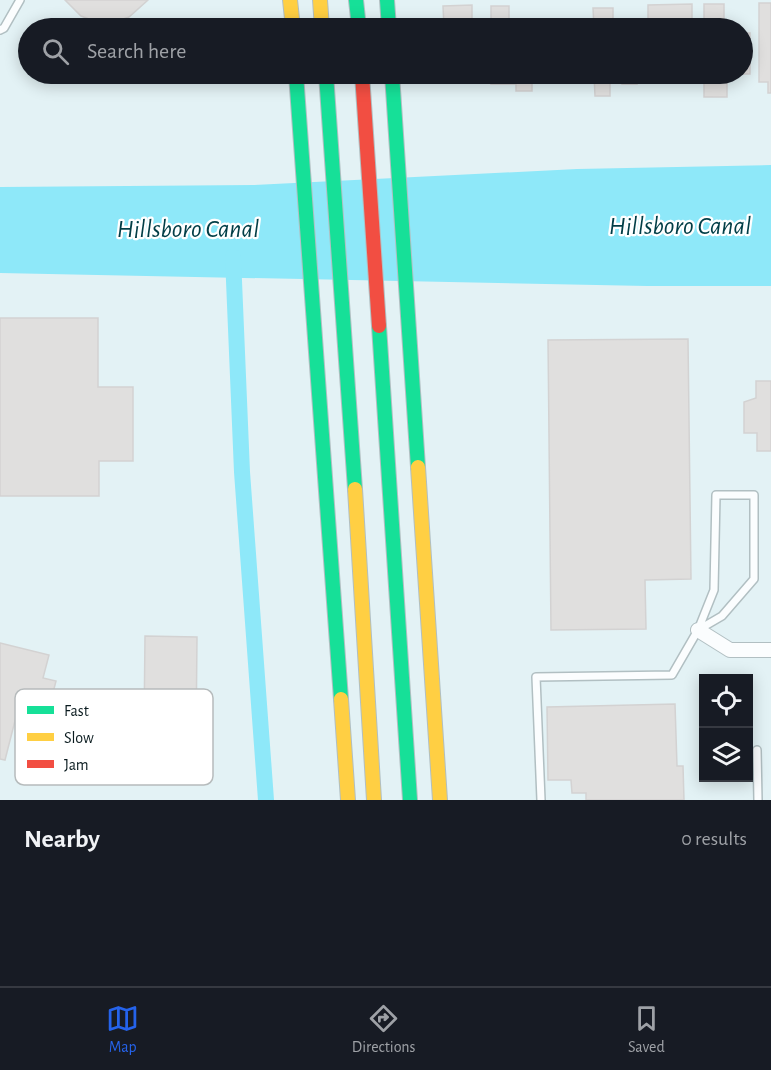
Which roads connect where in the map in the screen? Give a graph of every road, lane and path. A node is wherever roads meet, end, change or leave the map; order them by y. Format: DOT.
graph roads {
  1 [pos="20,0"];
  2 [pos="290,0"];
  3 [pos="320,0"];
  4 [pos="356,0"];
  5 [pos="387,0"];
  6 [pos="292,18"];
  7 [pos="321,18"];
  8 [pos="358,18"];
  9 [pos="388,18"];
  10 [pos="0,30"];
  11 [pos="297,84"];
  12 [pos="327,84"];
  13 [pos="363,84"];
  14 [pos="393,84"];
  15 [pos="698,630"];
  16 [pos="771,650"];
  17 [pos="757,750"];
  18 [pos="348,800"];
  19 [pos="374,800"];
  20 [pos="411,800"];
  21 [pos="440,800"];
  22 [pos="541,800"];
  23 [pos="758,800"];
  1 -- 10 [label="lane"];
  2 -- 6 [label="highway"];
  3 -- 7 [label="highway"];
  4 -- 8 [label="highway"];
  5 -- 9 [label="highway"];
  11 -- 18 [label="highway"];
  12 -- 19 [label="highway"];
  13 -- 20 [label="highway"];
  14 -- 21 [label="highway"];
  15 -- 15 [label="lane"];
  15 -- 16 [label="street"];
  15 -- 22 [label="lane"];
  17 -- 23 [label="lane"];
}
